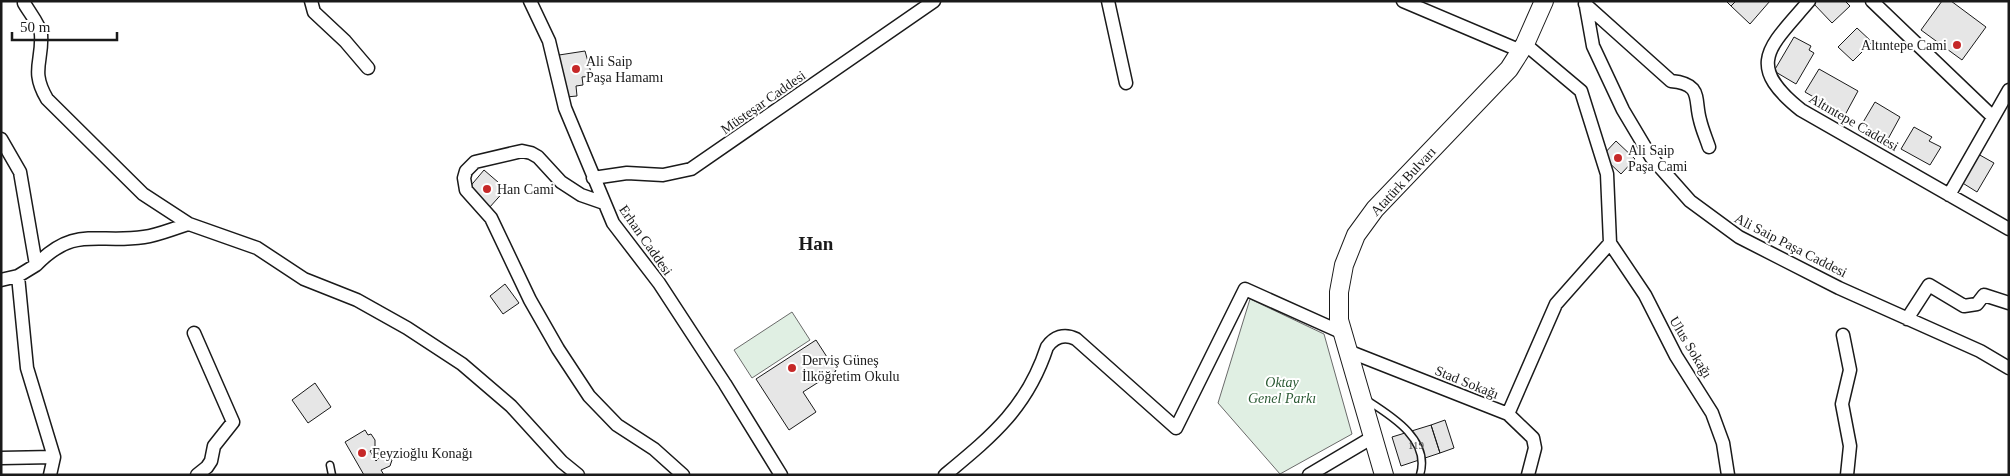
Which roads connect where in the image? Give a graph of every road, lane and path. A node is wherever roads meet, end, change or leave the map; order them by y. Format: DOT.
graph roads {
  1 [pos="311,1"];
  2 [pos="530,1"];
  3 [pos="934,1"];
  4 [pos="1108,1"];
  5 [pos="1403,1"];
  6 [pos="1544,1"];
  7 [pos="1809,1"];
  8 [pos="1872,1"];
  9 [pos="1585,2"];
  10 [pos="24,3"];
  11 [pos="1523,48"];
  12 [pos="368,68"];
  13 [pos="1126,83"];
  14 [pos="2009,90"];
  15 [pos="1994,117"];
  16 [pos="1,139"];
  17 [pos="1709,146"];
  18 [pos="593,178"];
  19 [pos="1949,195"];
  20 [pos="604,203"];
  21 [pos="189,224"];
  22 [pos="2009,229"];
  23 [pos="1610,243"];
  24 [pos="36,265"];
  25 [pos="18,276"];
  26 [pos="1,280"];
  27 [pos="2009,303"];
  28 [pos="1907,319"];
  29 [pos="194,332"];
  30 [pos="1343,333"];
  31 [pos="1843,335"];
  32 [pos="1348,351"];
  33 [pos="2009,368"];
  34 [pos="1361,396"];
  35 [pos="1508,414"];
  36 [pos="1373,438"];
  37 [pos="54,457"];
  38 [pos="1,458"];
  39 [pos="330,465"];
  40 [pos="50,475"];
  41 [pos="196,475"];
  42 [pos="332,475"];
  43 [pos="578,475"];
  44 [pos="682,475"];
  45 [pos="782,475"];
  46 [pos="944,475"];
  47 [pos="1309,475"];
  48 [pos="1384,475"];
  49 [pos="1420,475"];
  50 [pos="1528,475"];
  51 [pos="1728,475"];
  52 [pos="1847,475"];
  1 -- 12 [label="street"];
  2 -- 18 [label="street, Erhan Caddesi"];
  3 -- 18 [label="street, Müsteşar Caddesi"];
  4 -- 13 [label="street"];
  5 -- 11 [label="street"];
  6 -- 11 [label="main road, Atatürk Bulvarı"];
  7 -- 19 [label="street, Altıntepe Caddesi"];
  8 -- 15 [label="street"];
  9 -- 17 [label="street"];
  9 -- 28 [label="street, Ali Saip Paşa Caddesi"];
  10 -- 21 [label="street"];
  11 -- 23 [label="street"];
  11 -- 30 [label="main road, Atatürk Bulvarı"];
  14 -- 15 [label="street"];
  15 -- 19 [label="street"];
  16 -- 24 [label="street"];
  18 -- 20 [label="street, Erhan Caddesi"];
  19 -- 22 [label="street, Altıntepe Caddesi"];
  20 -- 44 [label="street"];
  20 -- 45 [label="street, Erhan Caddesi"];
  21 -- 24 [label="street"];
  21 -- 43 [label="street"];
  23 -- 35 [label="street"];
  23 -- 51 [label="street, Ulus Sokağı"];
  24 -- 25 [label="street"];
  25 -- 26 [label="street"];
  25 -- 37 [label="street"];
  27 -- 28 [label="street"];
  28 -- 33 [label="street, Ali Saip Paşa Caddesi"];
  29 -- 41 [label="street"];
  30 -- 32 [label="main road, Atatürk Bulvarı"];
  30 -- 46 [label="street"];
  31 -- 52 [label="street"];
  32 -- 34 [label="main road, Atatürk Bulvarı"];
  32 -- 35 [label="street, Stad Sokağı"];
  34 -- 36 [label="main road, Atatürk Bulvarı"];
  34 -- 49 [label="lane"];
  35 -- 50 [label="street, Stad Sokağı"];
  36 -- 47 [label="street"];
  36 -- 48 [label="main road, Atatürk Bulvarı"];
  37 -- 38 [label="street"];
  37 -- 40 [label="street"];
  39 -- 42 [label="lane"];
}
